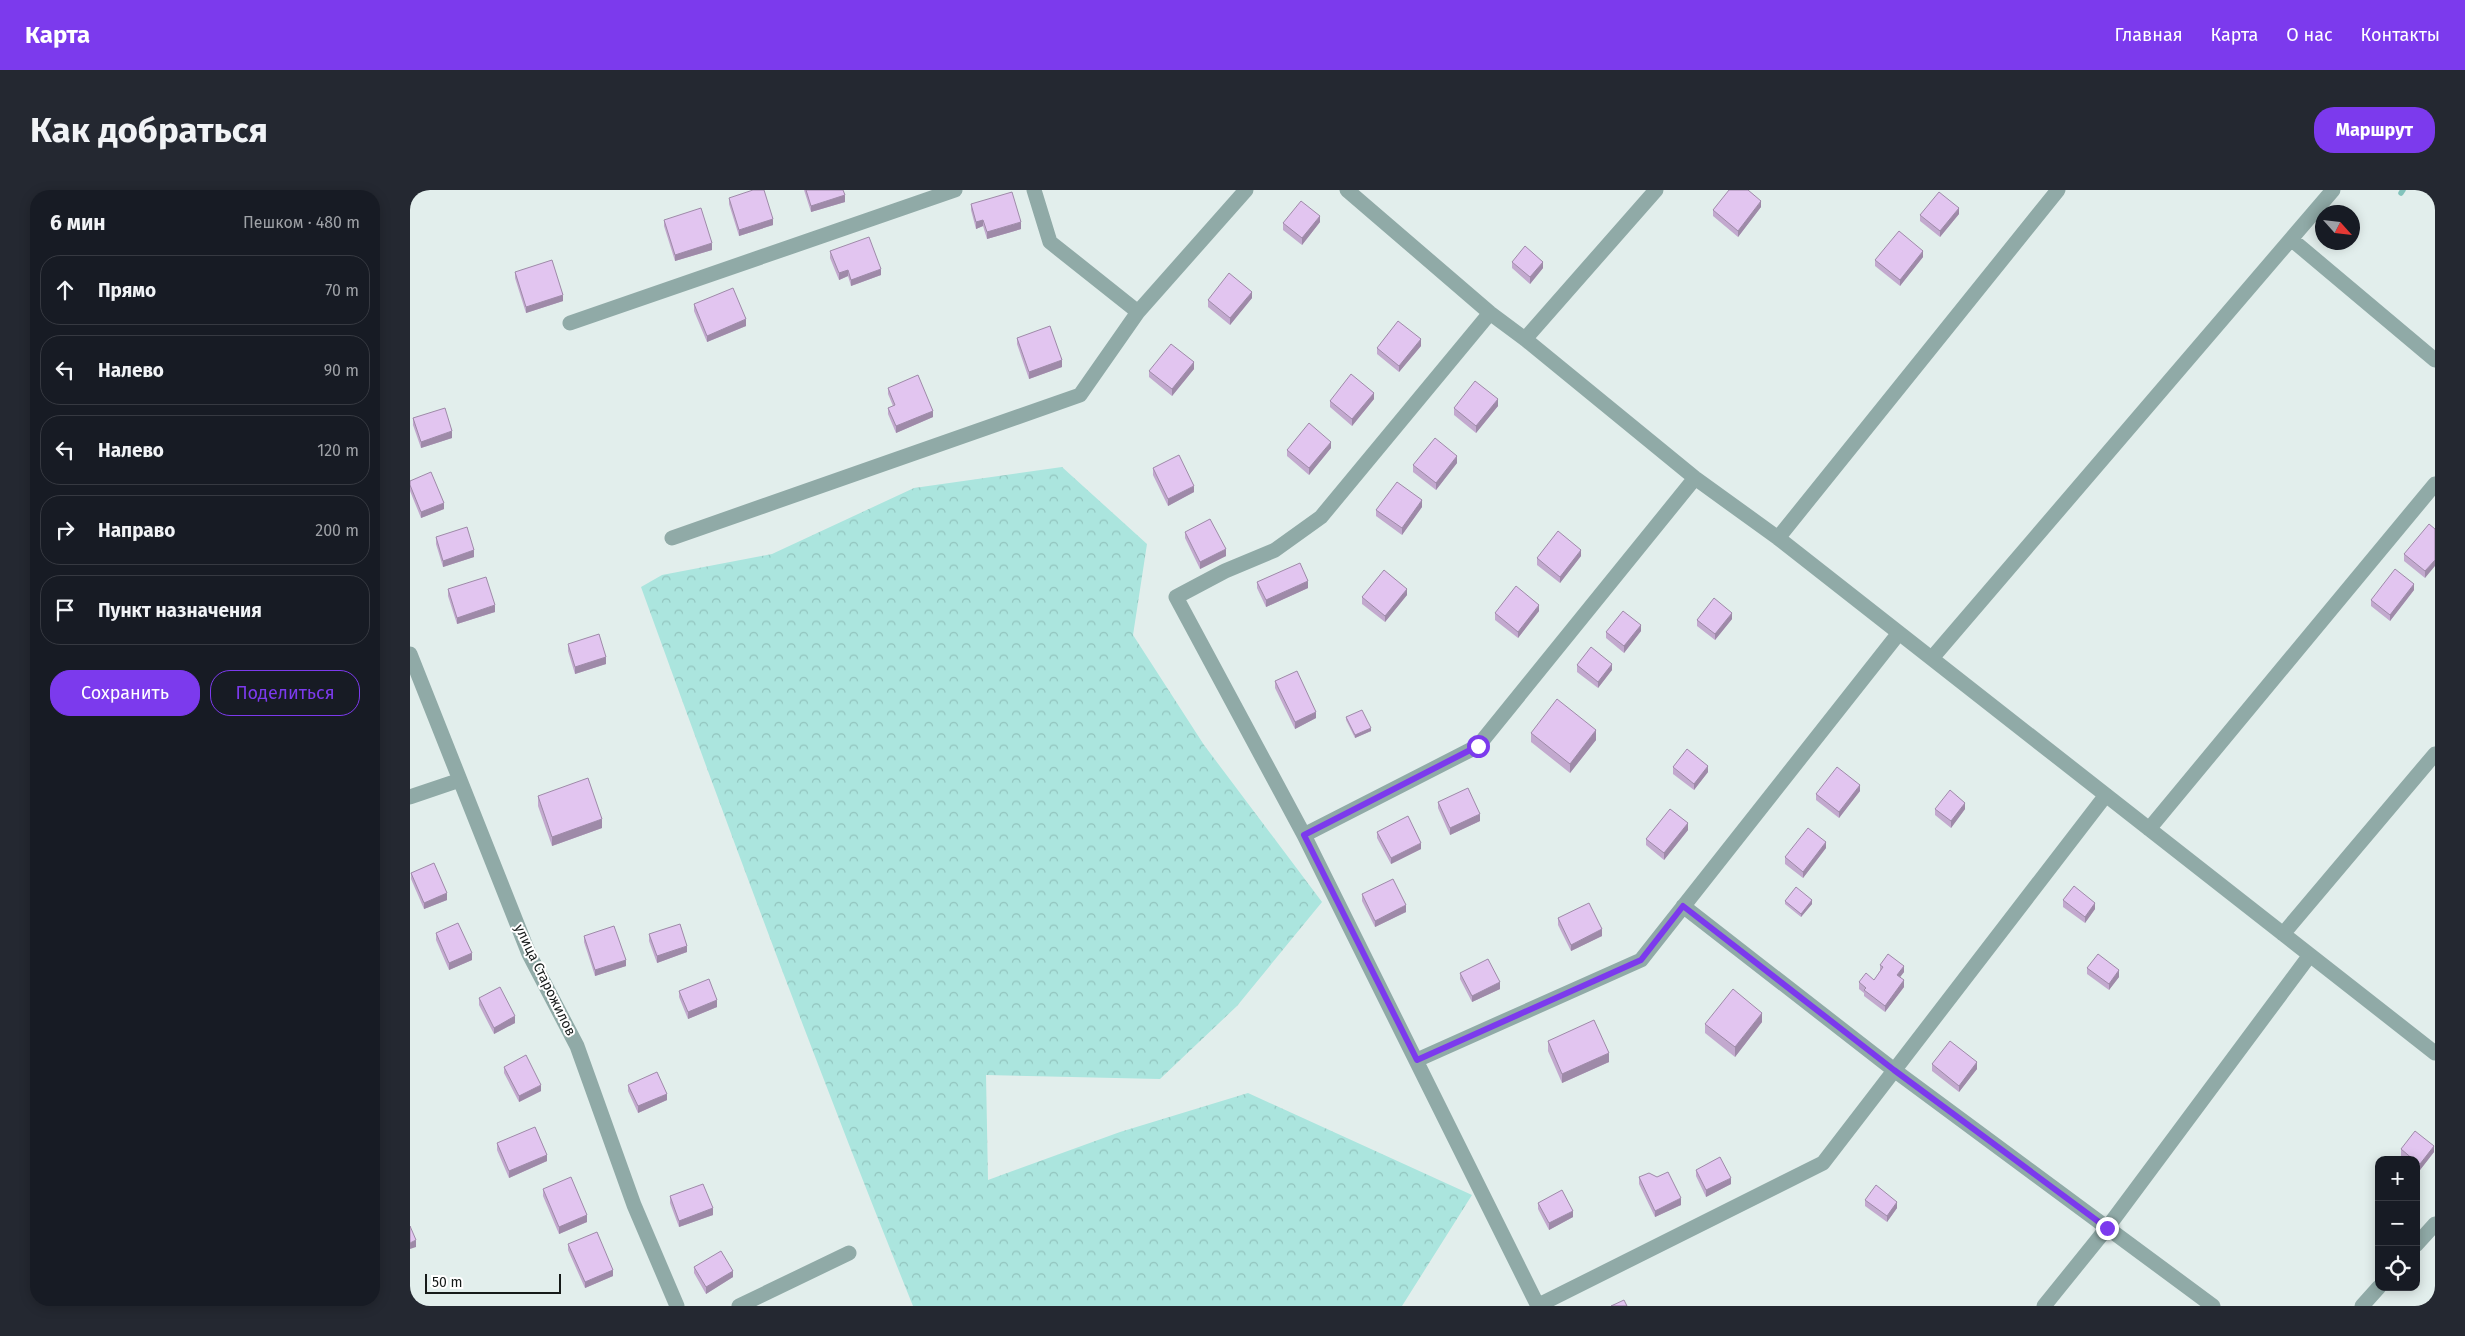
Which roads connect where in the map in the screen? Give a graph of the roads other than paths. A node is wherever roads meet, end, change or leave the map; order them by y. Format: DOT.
graph roads {
  1 [pos="955,190"];
  2 [pos="1034,190"];
  3 [pos="1246,190"];
  4 [pos="1347,190"];
  5 [pos="1656,190"];
  6 [pos="2058,190"];
  7 [pos="2333,190"];
  8 [pos="2291,239"];
  9 [pos="1138,312"];
  10 [pos="1490,314"];
  11 [pos="570,323"];
  12 [pos="1525,339"];
  13 [pos="2435,360"];
  14 [pos="1695,478"];
  15 [pos="2435,484"];
  16 [pos="672,538"];
  17 [pos="1778,538"];
  18 [pos="1899,633"];
  19 [pos="410,654"];
  20 [pos="1932,658"];
  21 [pos="2435,754"];
  22 [pos="460,780"];
  23 [pos="2106,795"];
  24 [pos="410,798"];
  25 [pos="2149,828"];
  26 [pos="1304,835"];
  27 [pos="1683,906"];
  28 [pos="2283,934"];
  29 [pos="2310,955"];
  30 [pos="2435,1053"];
  31 [pos="1417,1060"];
  32 [pos="1894,1070"];
  33 [pos="2435,1224"];
  34 [pos="2107,1228"];
  35 [pos="2420,1241"];
  36 [pos="849,1254"];
  37 [pos="2375,1291"];
  38 [pos="677,1306"];
  39 [pos="739,1306"];
  40 [pos="1538,1306"];
  41 [pos="2044,1306"];
  42 [pos="2213,1306"];
  43 [pos="2362,1306"];
  1 -- 11 [label="street"];
  2 -- 9 [label="street"];
  3 -- 9 [label="street"];
  4 -- 10 [label="street"];
  5 -- 12 [label="street"];
  6 -- 17 [label="street"];
  7 -- 8 [label="street"];
  8 -- 13 [label="street"];
  8 -- 20 [label="street"];
  9 -- 16 [label="street"];
  10 -- 12 [label="street"];
  10 -- 26 [label="street"];
  12 -- 14 [label="street"];
  14 -- 17 [label="street"];
  14 -- 26 [label="street"];
  15 -- 25 [label="street"];
  17 -- 18 [label="street"];
  18 -- 20 [label="street"];
  18 -- 27 [label="street"];
  19 -- 22 [label="street, улица Старожилов"];
  20 -- 23 [label="street"];
  21 -- 28 [label="street"];
  22 -- 24 [label="street"];
  22 -- 38 [label="street, улица Старожилов"];
  23 -- 25 [label="street"];
  23 -- 32 [label="street"];
  25 -- 28 [label="street"];
  26 -- 31 [label="street"];
  27 -- 31 [label="street"];
  27 -- 32 [label="street"];
  28 -- 29 [label="street"];
  29 -- 30 [label="street"];
  29 -- 34 [label="street"];
  31 -- 40 [label="street"];
  32 -- 34 [label="street"];
  32 -- 40 [label="street"];
  33 -- 35 [label="street"];
  34 -- 41 [label="street"];
  34 -- 42 [label="street"];
  36 -- 39 [label="street"];
  37 -- 43 [label="street"];
}
